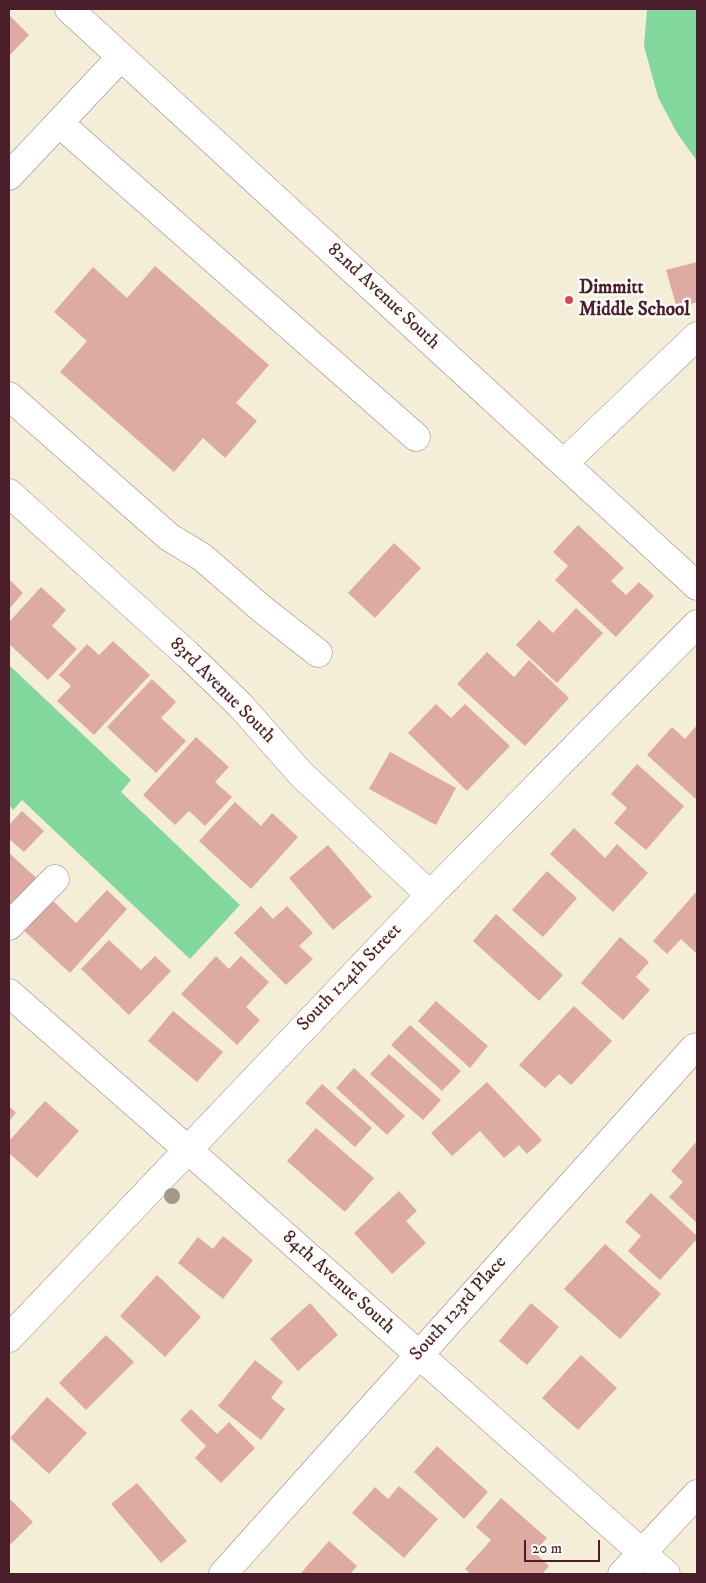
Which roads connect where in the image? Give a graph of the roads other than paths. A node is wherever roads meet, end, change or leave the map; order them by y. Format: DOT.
graph roads {
  1 [pos="69,9"];
  2 [pos="121,57"];
  3 [pos="59,123"];
  4 [pos="9,176"];
  5 [pos="697,336"];
  6 [pos="9,396"];
  7 [pos="416,437"];
  8 [pos="564,463"];
  9 [pos="9,493"];
  10 [pos="697,586"];
  11 [pos="697,624"];
  12 [pos="318,653"];
  13 [pos="55,879"];
  14 [pos="430,895"];
  15 [pos="9,926"];
  16 [pos="9,993"];
  17 [pos="697,1047"];
  18 [pos="188,1149"];
  19 [pos="9,1338"];
  20 [pos="419,1354"];
  21 [pos="697,1494"];
  22 [pos="641,1553"];
  23 [pos="223,1574"];
  24 [pos="622,1574"];
  25 [pos="666,1574"];
  1 -- 2 [label="street, 82nd Avenue South"];
  2 -- 3 [label="street"];
  2 -- 8 [label="street, 82nd Avenue South"];
  3 -- 4 [label="street"];
  3 -- 7 [label="street"];
  5 -- 8 [label="street"];
  6 -- 12 [label="street"];
  8 -- 10 [label="street, 82nd Avenue South"];
  9 -- 14 [label="street, 83rd Avenue South"];
  11 -- 14 [label="street, South 124th Street"];
  13 -- 15 [label="street"];
  14 -- 18 [label="street, South 124th Street"];
  16 -- 18 [label="street, 84th Avenue South"];
  17 -- 20 [label="street, South 123rd Place"];
  18 -- 19 [label="street, South 124th Street"];
  18 -- 20 [label="street, 84th Avenue South"];
  20 -- 22 [label="street, 84th Avenue South"];
  20 -- 23 [label="street, South 123rd Place"];
  21 -- 22 [label="street"];
  22 -- 24 [label="street"];
  22 -- 25 [label="street, 84th Avenue South"];
}
